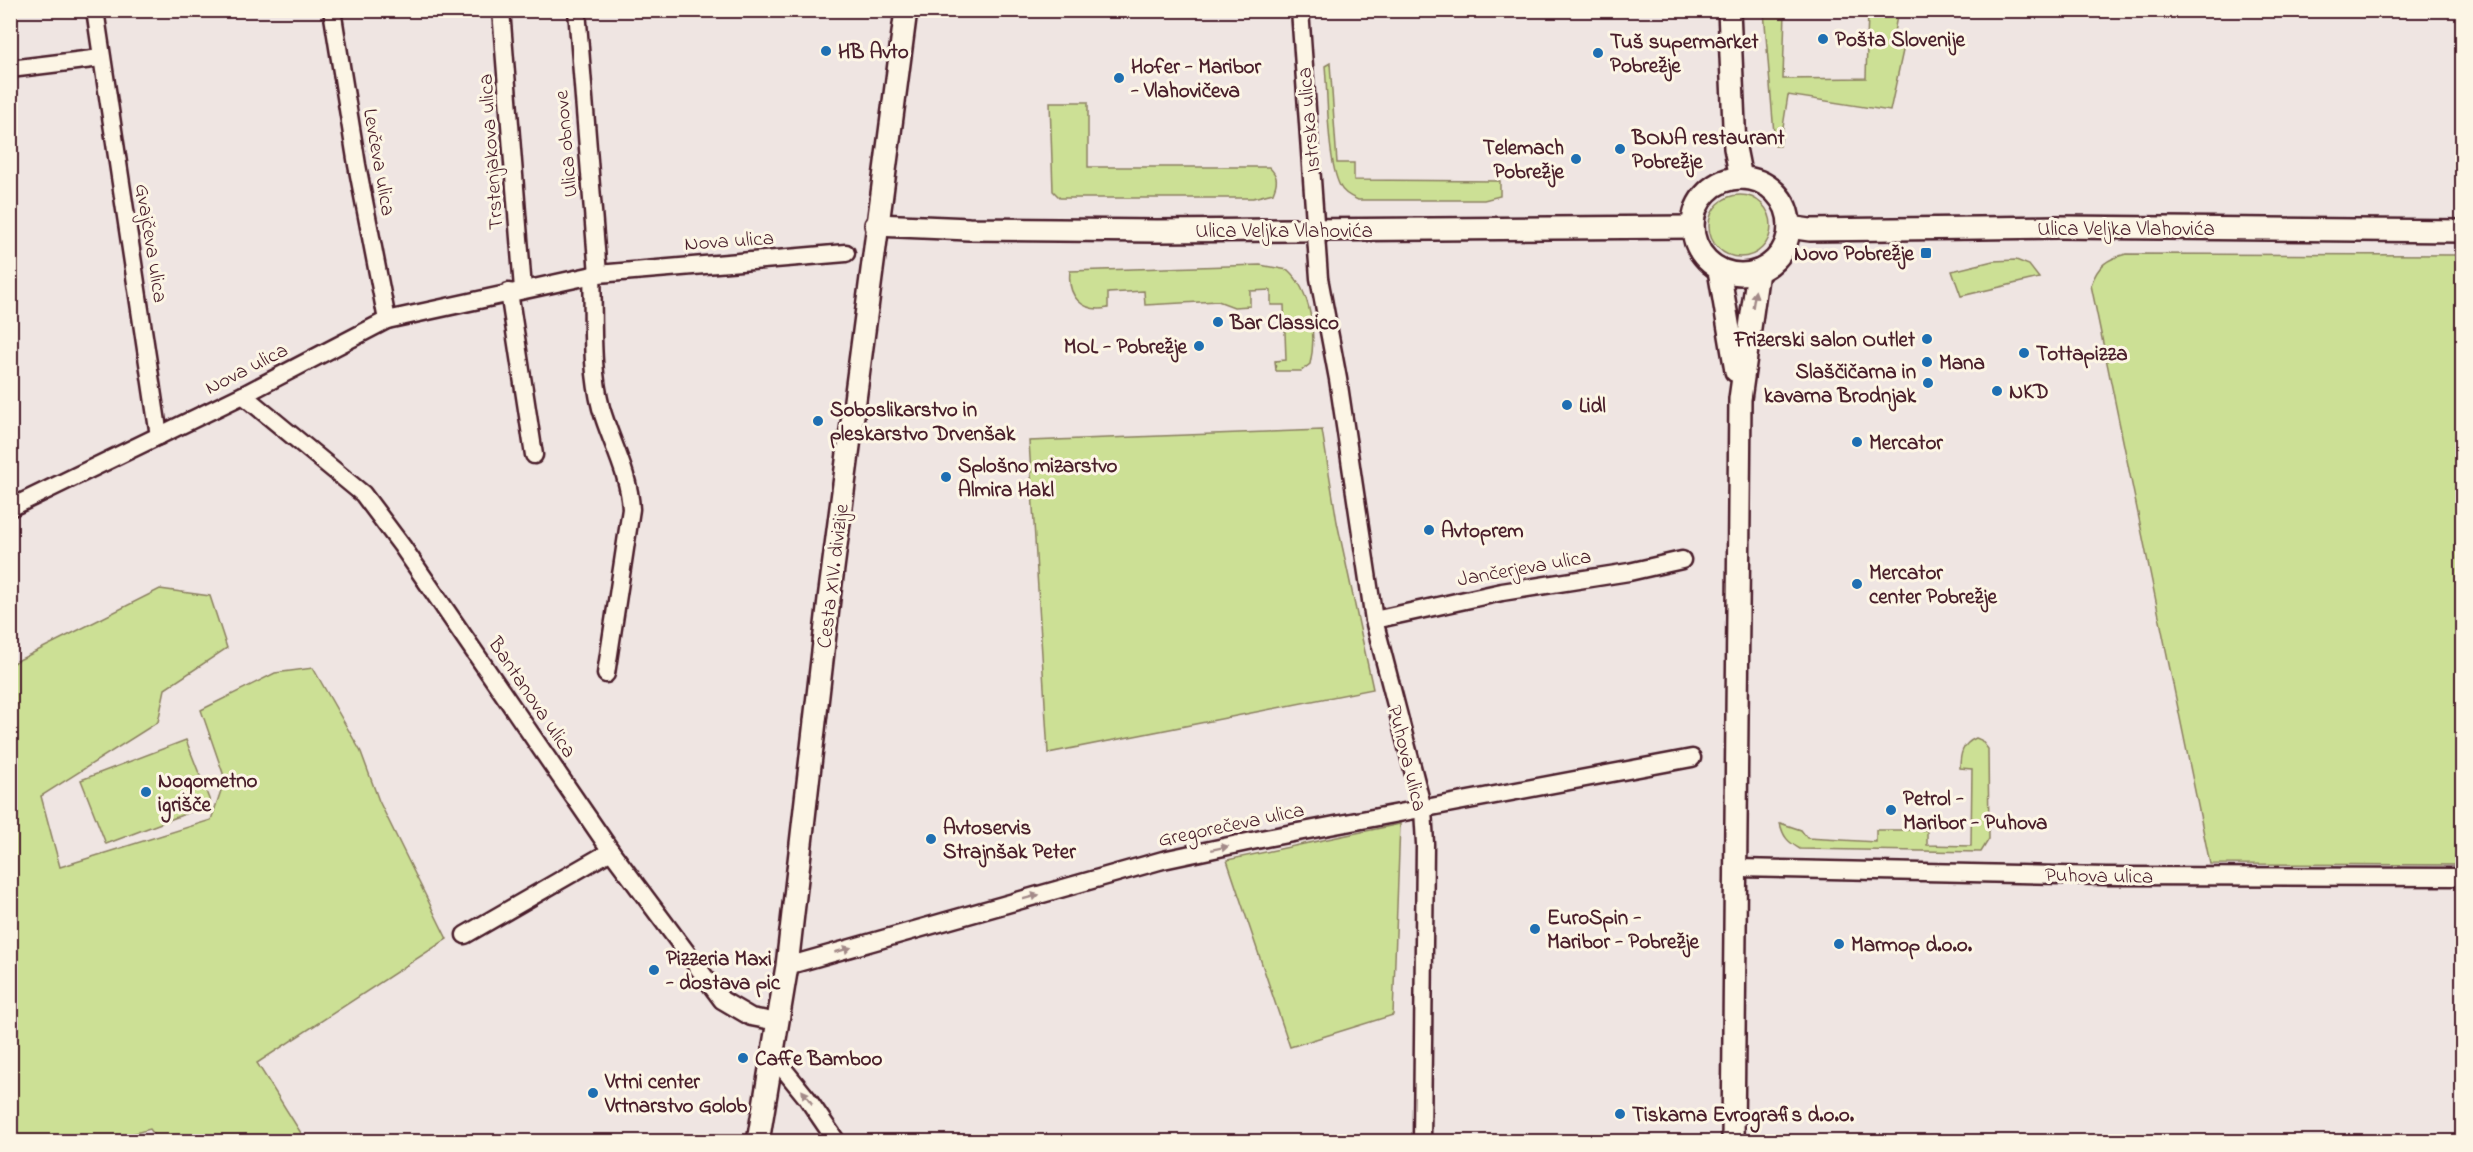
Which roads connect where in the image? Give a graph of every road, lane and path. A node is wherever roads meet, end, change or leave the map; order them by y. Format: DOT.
graph roads {
  1 [pos="95,10"];
  2 [pos="332,10"];
  3 [pos="501,10"];
  4 [pos="577,10"];
  5 [pos="906,10"];
  6 [pos="1300,10"];
  7 [pos="1729,10"];
  8 [pos="101,58"];
  9 [pos="10,69"];
  10 [pos="1741,178"];
  11 [pos="876,225"];
  12 [pos="1692,227"];
  13 [pos="1789,227"];
  14 [pos="1316,230"];
  15 [pos="2463,231"];
  16 [pos="846,253"];
  17 [pos="1719,270"];
  18 [pos="1758,271"];
  19 [pos="595,274"];
  20 [pos="516,291"];
  21 [pos="387,320"];
  22 [pos="1338,379"];
  23 [pos="243,395"];
  24 [pos="1740,399"];
  25 [pos="159,436"];
  26 [pos="534,455"];
  27 [pos="10,508"];
  28 [pos="1682,560"];
  29 [pos="1374,620"];
  30 [pos="606,674"];
  31 [pos="1692,758"];
  32 [pos="1423,809"];
  33 [pos="611,851"];
  34 [pos="1736,868"];
  35 [pos="2463,877"];
  36 [pos="465,935"];
  37 [pos="787,966"];
  38 [pos="778,1022"];
  39 [pos="773,1056"];
  40 [pos="758,1142"];
  41 [pos="837,1142"];
  42 [pos="1422,1142"];
  43 [pos="1733,1142"];
  1 -- 8 [label="street, Gvajčeva ulica"];
  2 -- 21 [label="street, Levčeva ulica"];
  3 -- 20 [label="street, Trstenjakova ulica"];
  4 -- 19 [label="street, Ulica obnove"];
  5 -- 11 [label="street, Cesta XIV. divizije"];
  6 -- 14 [label="street, Istrska ulica"];
  7 -- 10 [label="street"];
  8 -- 9 [label="street"];
  8 -- 25 [label="street, Gvajčeva ulica"];
  10 -- 12 [label="street"];
  10 -- 13 [label="street"];
  11 -- 14 [label="street, Ulica Veljka Vlahovića"];
  11 -- 37 [label="street, Cesta XIV. divizije"];
  12 -- 14 [label="street, Ulica Veljka Vlahovića"];
  12 -- 17 [label="street"];
  13 -- 15 [label="street, Ulica Veljka Vlahovića"];
  13 -- 18 [label="street"];
  14 -- 22 [label="street, Istrska ulica"];
  16 -- 19 [label="street, Nova ulica"];
  17 -- 18 [label="street"];
  17 -- 24 [label="street"];
  24 -- 18 [label="street, one-way"];
  19 -- 20 [label="street, Nova ulica"];
  19 -- 30 [label="street, Ulica obnove"];
  20 -- 21 [label="street, Nova ulica"];
  20 -- 26 [label="street"];
  21 -- 23 [label="street, Nova ulica"];
  22 -- 29 [label="street, Puhova ulica"];
  23 -- 25 [label="street, Nova ulica"];
  23 -- 33 [label="street, Bantanova ulica"];
  24 -- 34 [label="street"];
  25 -- 27 [label="street, Nova ulica"];
  28 -- 29 [label="street, Jančerjeva ulica"];
  29 -- 32 [label="street, Puhova ulica"];
  31 -- 32 [label="street, Gregorečeva ulica"];
  37 -- 32 [label="street, Gregorečeva ulica, one-way"];
  32 -- 42 [label="street, Puhova ulica"];
  33 -- 36 [label="street"];
  33 -- 38 [label="street, Bantanova ulica"];
  34 -- 35 [label="street, Puhova ulica"];
  34 -- 43 [label="street"];
  37 -- 38 [label="street, Cesta XIV. divizije"];
  38 -- 39 [label="street, Cesta XIV. divizije"];
  39 -- 40 [label="street, Cesta XIV. divizije"];
  41 -- 39 [label="street, one-way"];
}
